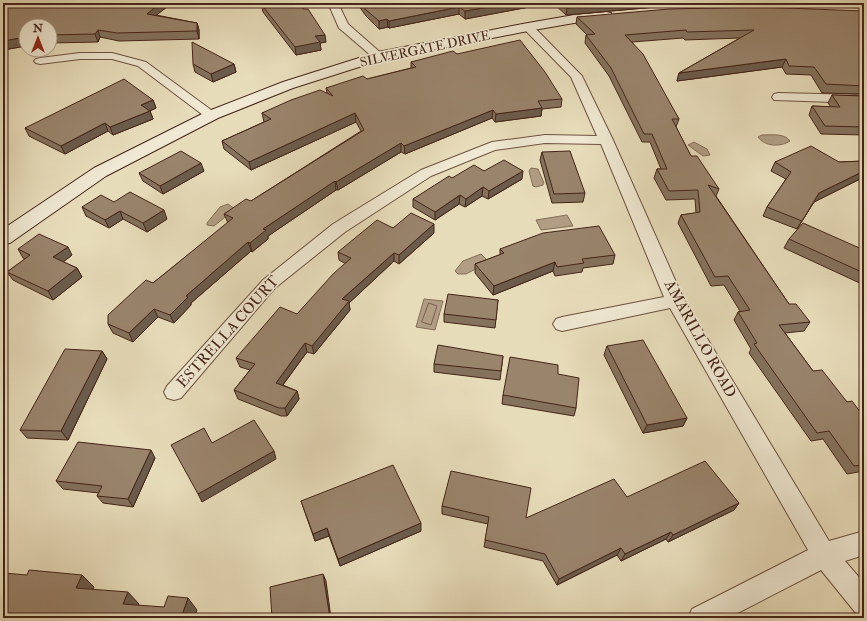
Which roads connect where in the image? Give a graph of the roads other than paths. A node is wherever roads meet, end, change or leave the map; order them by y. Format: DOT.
graph roads {
  1 [pos="333,3"];
  2 [pos="621,15"];
  3 [pos="528,27"];
  4 [pos="378,56"];
  5 [pos="40,61"];
  6 [pos="778,97"];
  7 [pos="864,98"];
  8 [pos="212,115"];
  9 [pos="606,140"];
  10 [pos="3,238"];
  11 [pos="675,302"];
  12 [pos="562,324"];
  13 [pos="174,392"];
  14 [pos="864,543"];
  15 [pos="824,556"];
  16 [pos="864,603"];
  17 [pos="701,618"];
  1 -- 4 [label="street"];
  2 -- 3 [label="street, SILVERGATE DRIVE"];
  3 -- 4 [label="street, SILVERGATE DRIVE"];
  3 -- 9 [label="street, AMARILLO ROAD"];
  4 -- 8 [label="street, SILVERGATE DRIVE"];
  5 -- 8 [label="street"];
  6 -- 7 [label="street"];
  8 -- 10 [label="street, SILVERGATE DRIVE"];
  9 -- 11 [label="street, AMARILLO ROAD"];
  9 -- 13 [label="street, ESTRELLA COURT"];
  11 -- 12 [label="street"];
  11 -- 15 [label="street, AMARILLO ROAD"];
  14 -- 15 [label="street"];
  15 -- 16 [label="street, AMARILLO ROAD"];
  15 -- 17 [label="street"];
}
